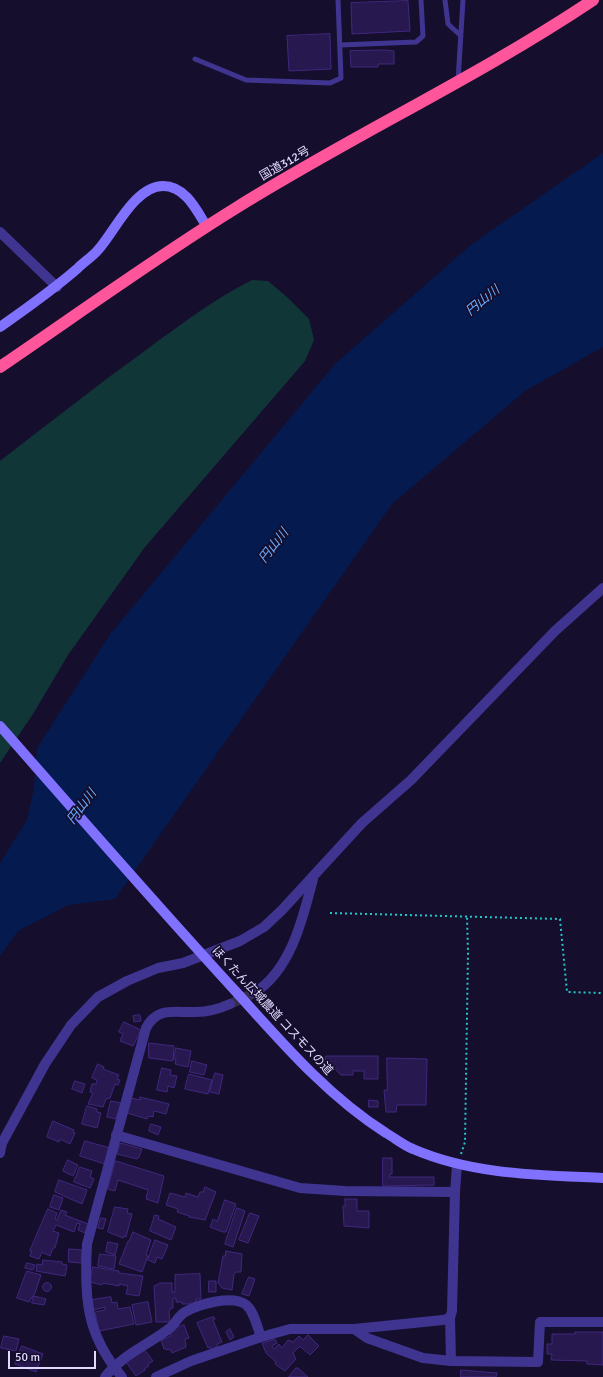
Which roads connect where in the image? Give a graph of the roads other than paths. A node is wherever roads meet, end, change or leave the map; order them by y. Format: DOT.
graph roads {
  1 [pos="338,0"];
  2 [pos="421,0"];
  3 [pos="445,0"];
  4 [pos="463,0"];
  5 [pos="593,0"];
  6 [pos="460,35"];
  7 [pos="340,45"];
  8 [pos="195,59"];
  9 [pos="458,82"];
  10 [pos="207,227"];
  11 [pos="0,232"];
  12 [pos="57,286"];
  13 [pos="0,327"];
  14 [pos="0,367"];
  15 [pos="603,588"];
  16 [pos="0,726"];
  17 [pos="314,877"];
  18 [pos="202,955"];
  19 [pos="254,993"];
  20 [pos="230,1004"];
  21 [pos="116,1135"];
  22 [pos="0,1153"];
  23 [pos="457,1165"];
  24 [pos="603,1178"];
  25 [pos="454,1192"];
  26 [pos="450,1318"];
  27 [pos="603,1322"];
  28 [pos="354,1329"];
  29 [pos="261,1337"];
  30 [pos="451,1361"];
  31 [pos="113,1366"];
  32 [pos="105,1377"];
  33 [pos="122,1377"];
  34 [pos="156,1377"];
  1 -- 7 [label="lane"];
  2 -- 7 [label="lane"];
  3 -- 6 [label="lane"];
  4 -- 6 [label="lane"];
  5 -- 9 [label="highway, 国道312号"];
  6 -- 9 [label="lane"];
  7 -- 8 [label="lane"];
  9 -- 10 [label="highway, 国道312号"];
  10 -- 12 [label="street"];
  10 -- 14 [label="highway, 国道312号"];
  11 -- 12 [label="street"];
  12 -- 13 [label="street"];
  15 -- 17 [label="street"];
  16 -- 18 [label="street, ほくたん広域農道 コスモスの道"];
  17 -- 18 [label="street"];
  17 -- 19 [label="street"];
  18 -- 22 [label="street"];
  18 -- 23 [label="street, ほくたん広域農道 コスモスの道"];
  20 -- 21 [label="street"];
  21 -- 25 [label="street"];
  21 -- 31 [label="street"];
  23 -- 24 [label="street, ほくたん広域農道 コスモスの道"];
  23 -- 25 [label="street"];
  25 -- 26 [label="street"];
  26 -- 28 [label="street"];
  26 -- 30 [label="street"];
  27 -- 30 [label="street"];
  28 -- 29 [label="street"];
  28 -- 30 [label="street"];
  29 -- 31 [label="street"];
  29 -- 34 [label="street"];
  31 -- 32 [label="street"];
  31 -- 33 [label="street"];
}
